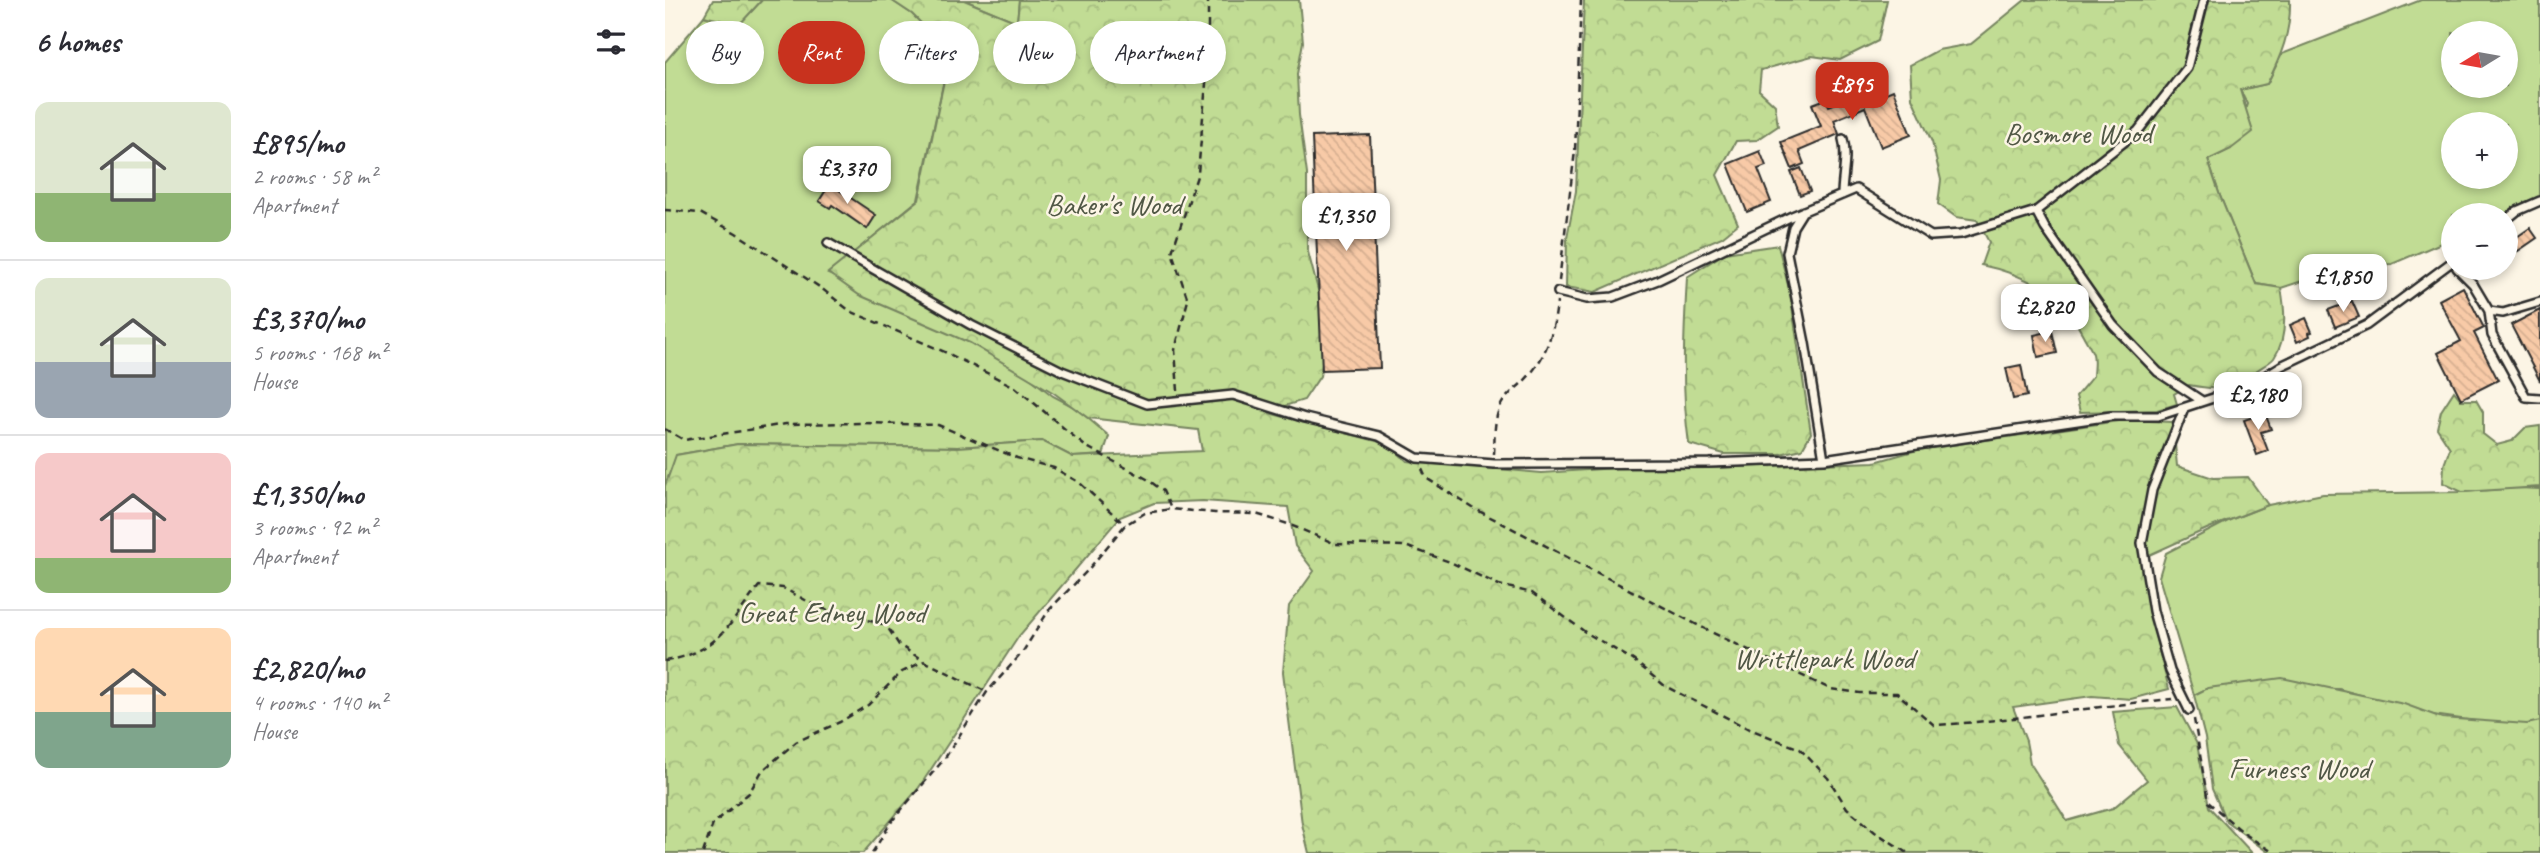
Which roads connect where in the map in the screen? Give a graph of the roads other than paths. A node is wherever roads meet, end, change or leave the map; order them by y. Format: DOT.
graph roads {
  1 [pos="2204,0"];
  2 [pos="1843,139"];
  3 [pos="1842,195"];
  4 [pos="2540,201"];
  5 [pos="1803,211"];
  6 [pos="2036,211"];
  7 [pos="2518,211"];
  8 [pos="828,243"];
  9 [pos="2441,273"];
  10 [pos="2469,280"];
  11 [pos="1558,292"];
  12 [pos="2540,302"];
  13 [pos="2489,311"];
  14 [pos="2540,398"];
  15 [pos="2202,401"];
  16 [pos="2184,409"];
  17 [pos="1824,459"];
  18 [pos="2189,710"];
  1 -- 6 [label="lane"];
  2 -- 3 [label="lane"];
  3 -- 5 [label="lane"];
  3 -- 6 [label="lane"];
  4 -- 7 [label="lane"];
  5 -- 11 [label="lane"];
  5 -- 17 [label="lane"];
  6 -- 15 [label="lane"];
  8 -- 17 [label="lane"];
  9 -- 15 [label="lane"];
  10 -- 13 [label="lane"];
  12 -- 13 [label="lane"];
  13 -- 14 [label="lane"];
  15 -- 16 [label="lane"];
  16 -- 17 [label="lane"];
  16 -- 18 [label="lane"];
}
